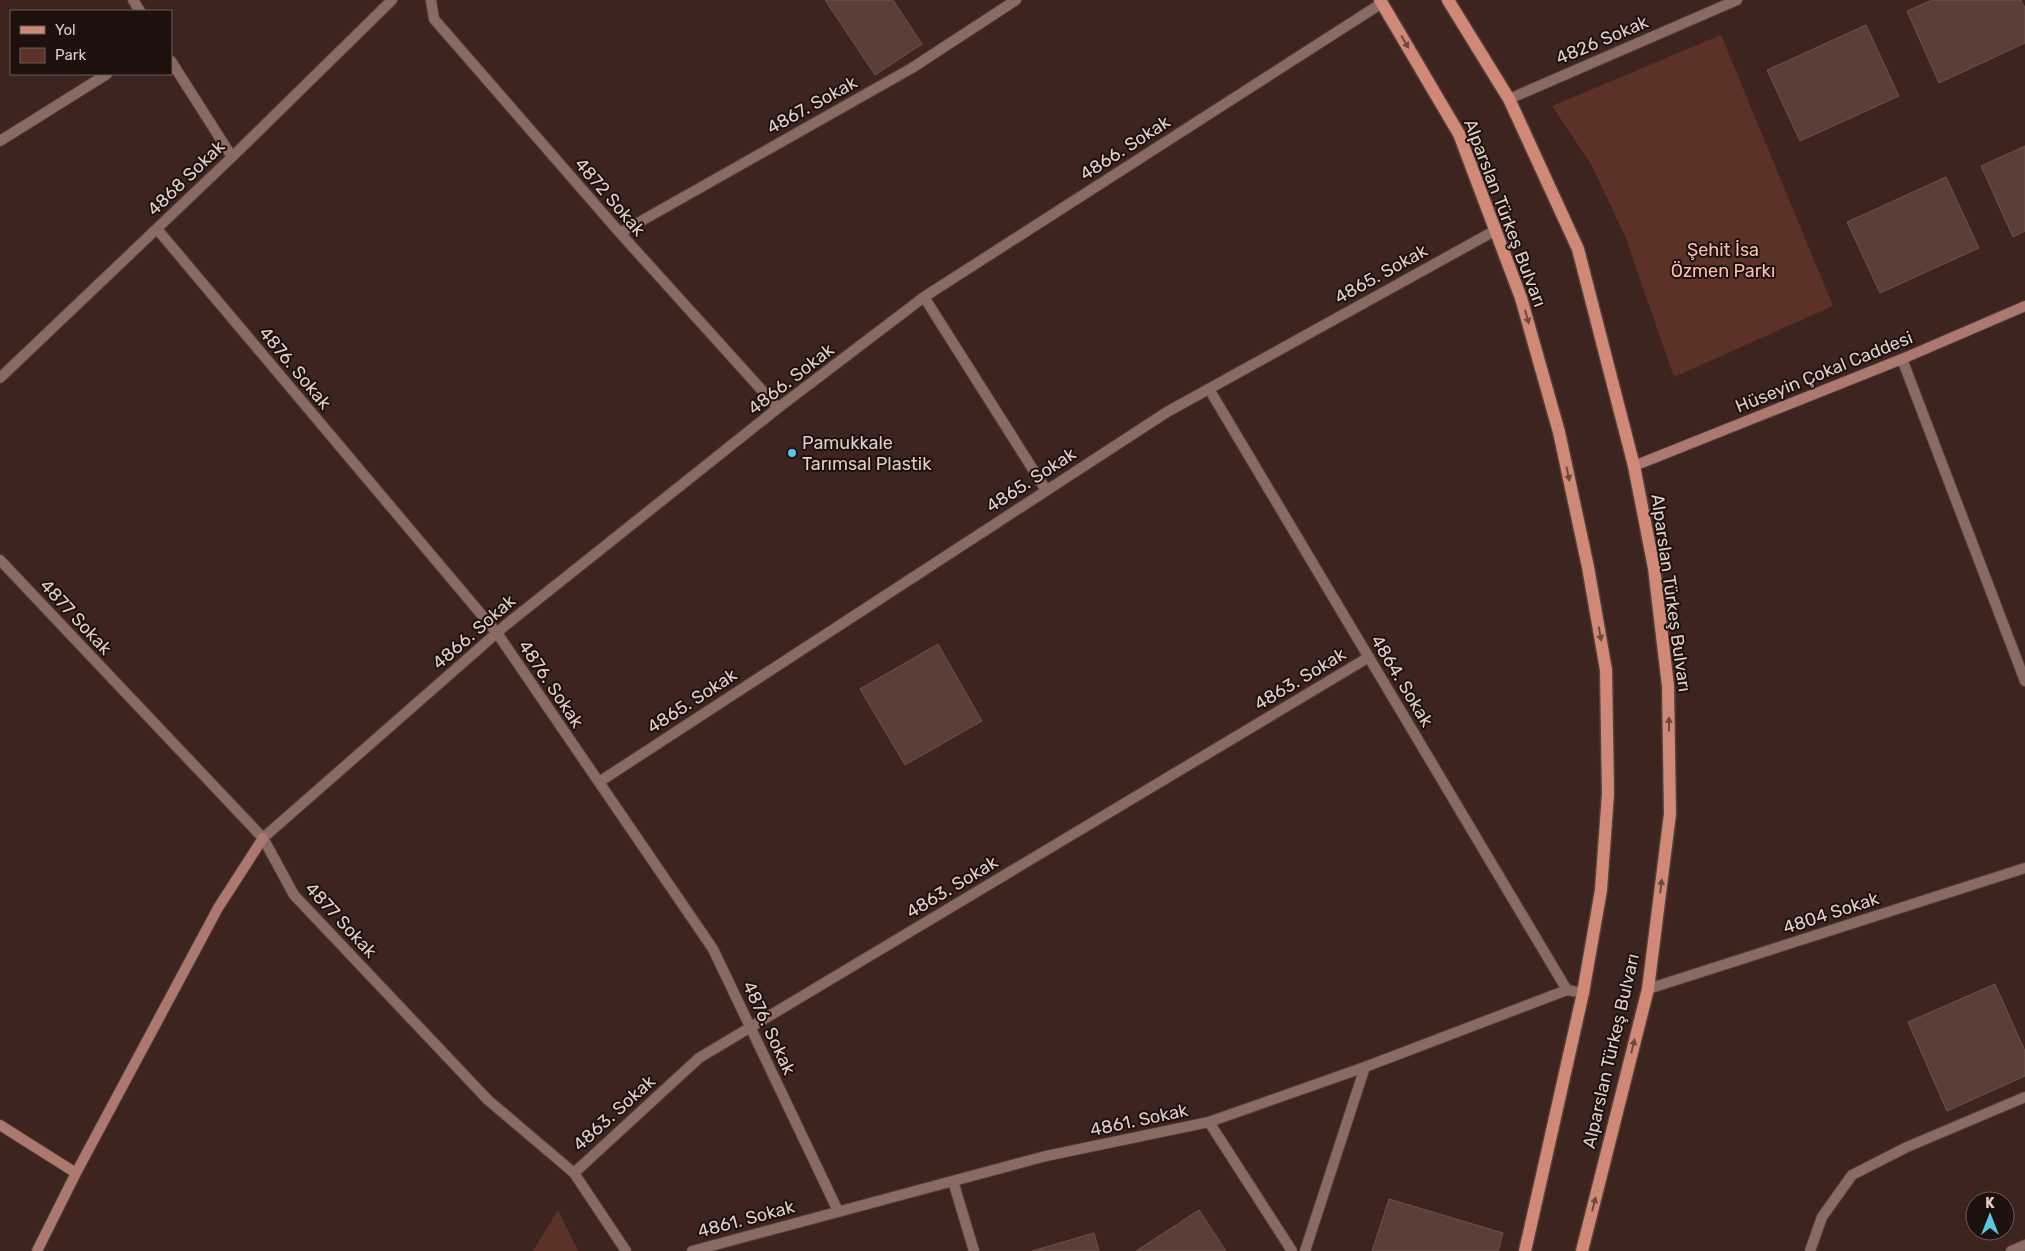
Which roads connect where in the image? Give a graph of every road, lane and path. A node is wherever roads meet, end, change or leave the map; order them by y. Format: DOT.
graph roads {
  1 [pos="392,0"];
  2 [pos="431,0"];
  3 [pos="1016,0"];
  4 [pos="1448,0"];
  5 [pos="1736,0"];
  6 [pos="1381,2"];
  7 [pos="172,63"];
  8 [pos="105,75"];
  9 [pos="1509,99"];
  10 [pos="0,141"];
  11 [pos="232,157"];
  12 [pos="157,229"];
  13 [pos="1496,230"];
  14 [pos="620,233"];
  15 [pos="924,297"];
  16 [pos="2025,306"];
  17 [pos="1902,359"];
  18 [pos="0,378"];
  19 [pos="1208,388"];
  20 [pos="778,408"];
  21 [pos="1634,466"];
  22 [pos="1046,490"];
  23 [pos="0,560"];
  24 [pos="497,633"];
  25 [pos="1369,657"];
  26 [pos="2025,681"];
  27 [pos="599,782"];
  28 [pos="263,838"];
  29 [pos="2025,868"];
  30 [pos="1648,989"];
  31 [pos="1567,990"];
  32 [pos="1583,993"];
  33 [pos="750,1027"];
  34 [pos="1364,1067"];
  35 [pos="2025,1097"];
  36 [pos="1210,1122"];
  37 [pos="0,1125"];
  38 [pos="76,1172"];
  39 [pos="574,1172"];
  40 [pos="953,1181"];
  41 [pos="838,1211"];
  42 [pos="2023,1248"];
  43 [pos="37,1251"];
  44 [pos="626,1251"];
  45 [pos="692,1251"];
  46 [pos="974,1251"];
  47 [pos="1292,1251"];
  48 [pos="1305,1251"];
  49 [pos="1526,1251"];
  50 [pos="1582,1251"];
  51 [pos="1810,1251"];
  52 [pos="2011,1251"];
  1 -- 11 [label="street, 4868 Sokak"];
  2 -- 14 [label="street, 4872 Sokak"];
  3 -- 14 [label="street, 4867. Sokak"];
  4 -- 9 [label="main road, Alparslan Türkeş Bulvarı"];
  5 -- 9 [label="street, 4826 Sokak"];
  6 -- 13 [label="main road, Alparslan Türkeş Bulvarı, one-way"];
  6 -- 15 [label="street, 4866. Sokak"];
  7 -- 11 [label="street"];
  8 -- 10 [label="street"];
  9 -- 21 [label="main road, Alparslan Türkeş Bulvarı"];
  11 -- 12 [label="street, 4868 Sokak"];
  12 -- 18 [label="street, 4868 Sokak"];
  12 -- 24 [label="street, 4876. Sokak"];
  13 -- 19 [label="street, 4865. Sokak"];
  13 -- 32 [label="main road, Alparslan Türkeş Bulvarı, one-way"];
  14 -- 20 [label="street, 4872 Sokak"];
  15 -- 20 [label="street, 4866. Sokak"];
  15 -- 22 [label="street"];
  16 -- 17 [label="main road, Hüseyin Çokal Caddesi"];
  17 -- 21 [label="main road, Hüseyin Çokal Caddesi"];
  17 -- 26 [label="street"];
  19 -- 22 [label="street, 4865. Sokak"];
  19 -- 25 [label="street, 4864. Sokak"];
  20 -- 24 [label="street, 4866. Sokak"];
  30 -- 21 [label="main road, Alparslan Türkeş Bulvarı, one-way"];
  22 -- 27 [label="street, 4865. Sokak"];
  23 -- 28 [label="street, 4877 Sokak"];
  24 -- 27 [label="street, 4876. Sokak"];
  24 -- 28 [label="street, 4866. Sokak"];
  25 -- 31 [label="street, 4864. Sokak"];
  25 -- 33 [label="street, 4863. Sokak"];
  27 -- 33 [label="street, 4876. Sokak"];
  28 -- 38 [label="main road"];
  28 -- 39 [label="street, 4877 Sokak"];
  29 -- 30 [label="street, 4804 Sokak"];
  50 -- 30 [label="main road, Alparslan Türkeş Bulvarı, one-way"];
  31 -- 32 [label="street"];
  31 -- 34 [label="street, 4861. Sokak"];
  32 -- 49 [label="main road, Alparslan Türkeş Bulvarı"];
  33 -- 39 [label="street, 4863. Sokak"];
  33 -- 41 [label="street, 4876. Sokak"];
  34 -- 36 [label="street, 4861. Sokak"];
  34 -- 48 [label="street"];
  35 -- 51 [label="street"];
  36 -- 40 [label="street, 4861. Sokak"];
  36 -- 47 [label="street"];
  37 -- 38 [label="main road"];
  38 -- 43 [label="main road"];
  39 -- 44 [label="street, 4877 Sokak"];
  40 -- 41 [label="street, 4861. Sokak"];
  40 -- 46 [label="street"];
  41 -- 45 [label="street, 4861. Sokak"];
  42 -- 52 [label="street"];
}
